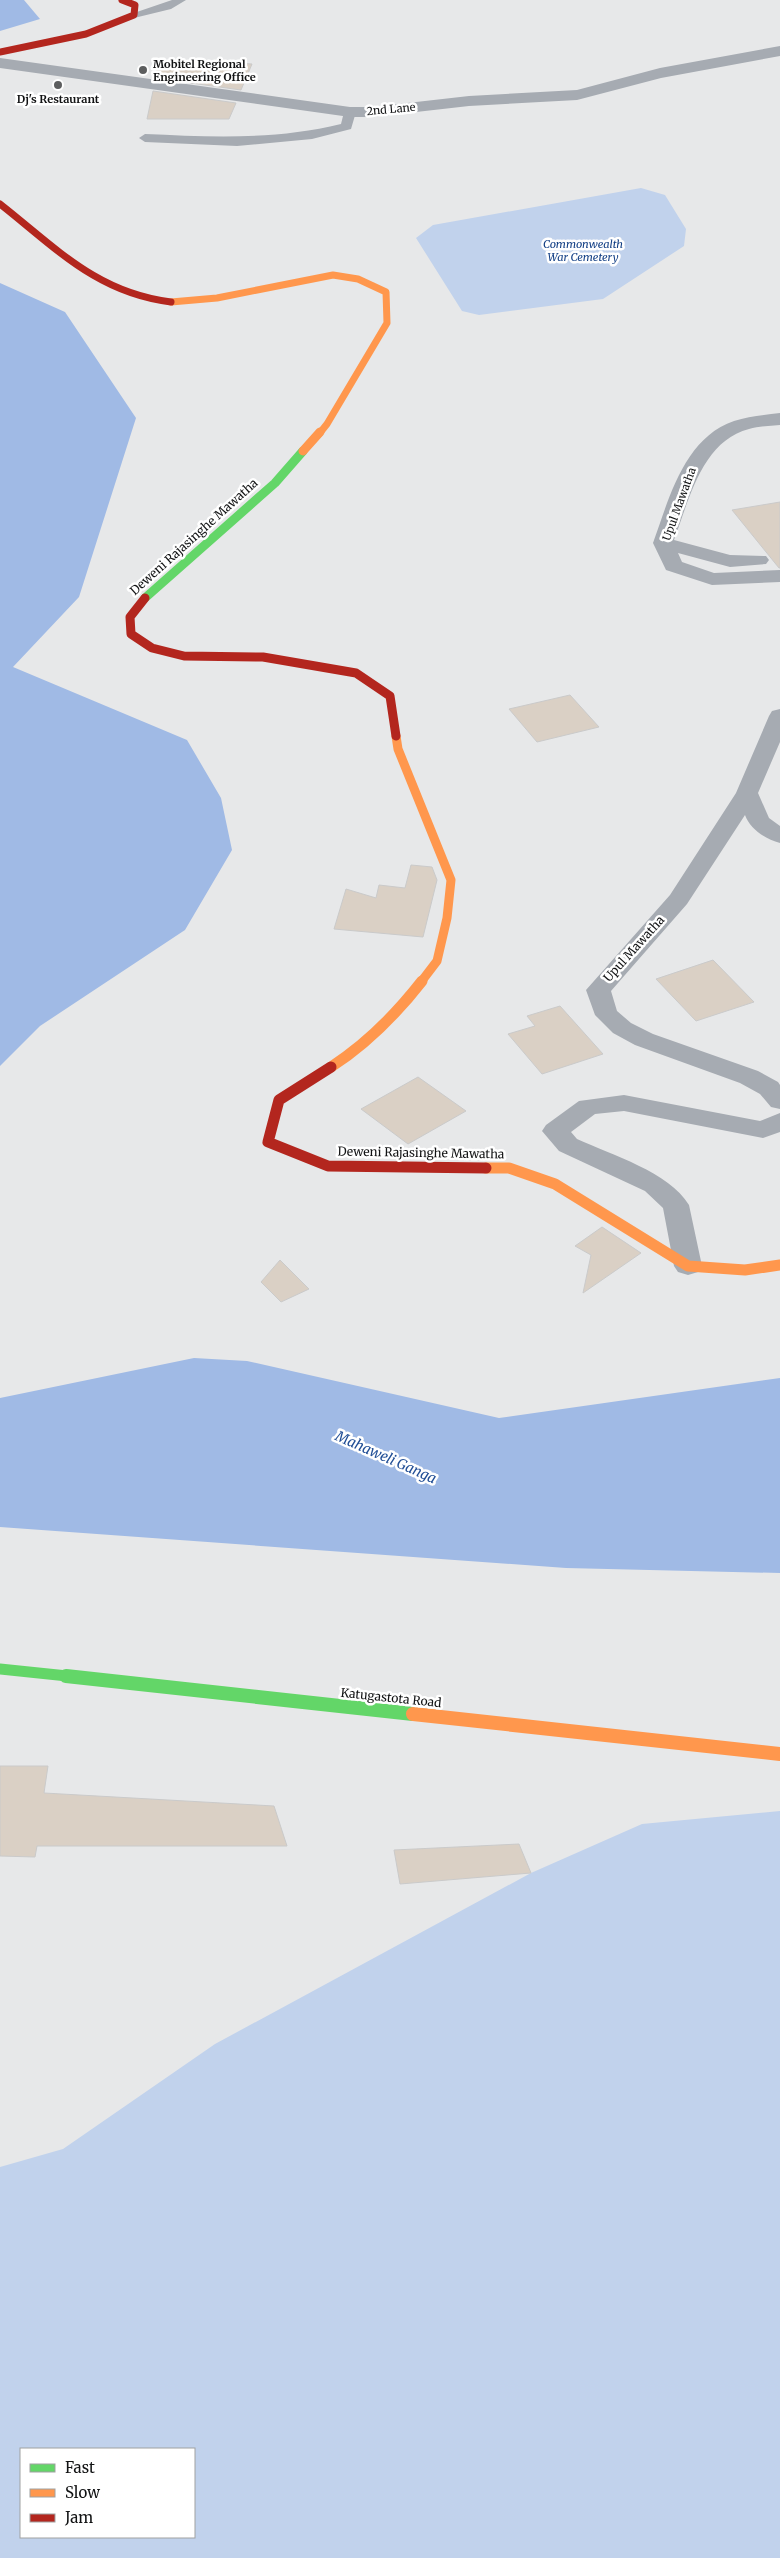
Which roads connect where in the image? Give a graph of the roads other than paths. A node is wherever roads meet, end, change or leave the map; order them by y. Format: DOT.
graph roads {
  1 [pos="122,0"];
  2 [pos="180,0"];
  3 [pos="134,15"];
  4 [pos="780,51"];
  5 [pos="0,52"];
  6 [pos="0,63"];
  7 [pos="350,112"];
  8 [pos="145,138"];
  9 [pos="0,204"];
  10 [pos="780,419"];
  11 [pos="663,542"];
  12 [pos="780,559"];
  13 [pos="780,576"];
  14 [pos="780,716"];
  15 [pos="747,793"];
  16 [pos="780,836"];
  17 [pos="780,1101"];
  18 [pos="780,1121"];
  19 [pos="780,1265"];
  20 [pos="688,1266"];
  21 [pos="0,1669"];
  22 [pos="780,1754"];
  1 -- 3 [label="street"];
  2 -- 3 [label="lane"];
  3 -- 5 [label="street"];
  4 -- 7 [label="street, 2nd Lane"];
  6 -- 7 [label="street, 2nd Lane"];
  7 -- 8 [label="lane"];
  9 -- 20 [label="street, Deweni Rajasinghe Mawatha"];
  10 -- 11 [label="street, Upul Mawatha"];
  11 -- 12 [label="street"];
  11 -- 13 [label="street, Upul Mawatha"];
  14 -- 15 [label="street, Upul Mawatha"];
  15 -- 16 [label="street"];
  15 -- 17 [label="street, Upul Mawatha"];
  18 -- 20 [label="street"];
  19 -- 20 [label="street, Deweni Rajasinghe Mawatha"];
  21 -- 22 [label="street, Katugastota Road"];
}
